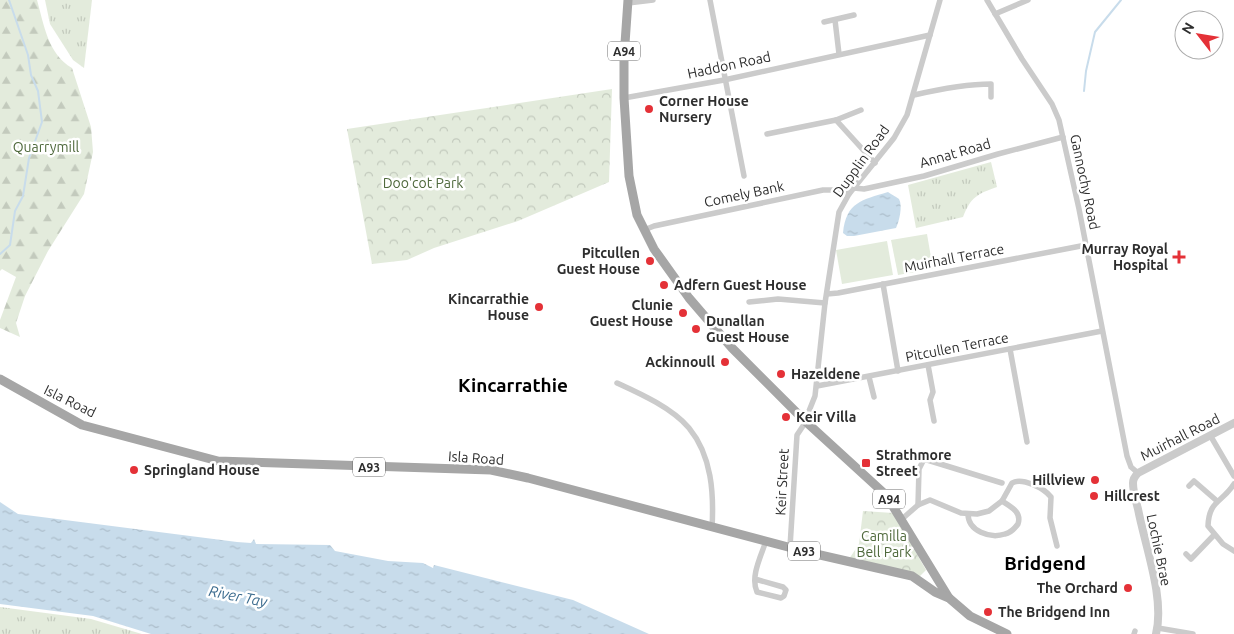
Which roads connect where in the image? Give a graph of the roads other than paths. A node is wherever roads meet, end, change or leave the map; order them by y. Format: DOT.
graph roads {
  1 [pos="653,0"];
  2 [pos="710,0"];
  3 [pos="940,0"];
  4 [pos="987,0"];
  5 [pos="1028,0"];
  6 [pos="628,2"];
  7 [pos="995,14"];
  8 [pos="854,15"];
  9 [pos="835,20"];
  10 [pos="824,22"];
  11 [pos="930,35"];
  12 [pos="839,54"];
  13 [pos="724,80"];
  14 [pos="914,94"];
  15 [pos="990,97"];
  16 [pos="624,98"];
  17 [pos="861,110"];
  18 [pos="836,120"];
  19 [pos="767,134"];
  20 [pos="1063,137"];
  21 [pos="875,162"];
  22 [pos="744,176"];
  23 [pos="854,188"];
  24 [pos="849,194"];
  25 [pos="644,230"];
  26 [pos="1086,245"];
  27 [pos="883,284"];
  28 [pos="827,294"];
  29 [pos="748,302"];
  30 [pos="826,303"];
  31 [pos="1102,331"];
  32 [pos="1010,349"];
  33 [pos="928,365"];
  34 [pos="898,371"];
  35 [pos="870,377"];
  36 [pos="0,379"];
  37 [pos="617,384"];
  38 [pos="816,386"];
  39 [pos="874,397"];
  40 [pos="804,420"];
  41 [pos="934,421"];
  42 [pos="1234,423"];
  43 [pos="1210,435"];
  44 [pos="1027,442"];
  45 [pos="1138,473"];
  46 [pos="1234,476"];
  47 [pos="1002,483"];
  48 [pos="1234,484"];
  49 [pos="1189,486"];
  50 [pos="1002,501"];
  51 [pos="1217,501"];
  52 [pos="918,505"];
  53 [pos="968,514"];
  54 [pos="902,519"];
  55 [pos="712,528"];
  56 [pos="1214,535"];
  57 [pos="766,541"];
  58 [pos="1057,546"];
  59 [pos="790,547"];
  60 [pos="1234,552"];
  61 [pos="1186,554"];
  62 [pos="755,579"];
  63 [pos="949,598"];
  64 [pos="1157,631"];
  65 [pos="1007,634"];
  66 [pos="1193,634"];
  1 -- 6 [label="street"];
  2 -- 13 [label="street"];
  3 -- 11 [label="street, Dupplin Road"];
  4 -- 7 [label="street, Gannochy Road"];
  5 -- 7 [label="street"];
  6 -- 16 [label="main road, A94"];
  7 -- 20 [label="street, Gannochy Road"];
  8 -- 9 [label="street"];
  9 -- 10 [label="street"];
  9 -- 12 [label="street"];
  11 -- 12 [label="street, Haddon Road"];
  11 -- 14 [label="street, Dupplin Road"];
  12 -- 13 [label="street, Haddon Road"];
  13 -- 16 [label="street, Haddon Road"];
  13 -- 22 [label="street"];
  14 -- 15 [label="street"];
  14 -- 21 [label="street, Dupplin Road"];
  16 -- 25 [label="main road, A94"];
  17 -- 18 [label="street"];
  18 -- 19 [label="street"];
  18 -- 21 [label="street"];
  20 -- 23 [label="street, Annat Road"];
  20 -- 26 [label="street, Gannochy Road"];
  21 -- 23 [label="street, Dupplin Road"];
  23 -- 24 [label="street, Dupplin Road"];
  24 -- 25 [label="street, Comely Bank"];
  24 -- 28 [label="street, Dupplin Road"];
  25 -- 40 [label="main road, A94"];
  26 -- 27 [label="street, Muirhall Terrace"];
  26 -- 31 [label="street, Gannochy Road"];
  27 -- 28 [label="street, Muirhall Terrace"];
  27 -- 34 [label="street"];
  28 -- 30 [label="street, Dupplin Road"];
  29 -- 30 [label="street"];
  30 -- 38 [label="street, Dupplin Road"];
  31 -- 32 [label="street, Pitcullen Terrace"];
  31 -- 45 [label="street, Gannochy Road"];
  32 -- 33 [label="street, Pitcullen Terrace"];
  32 -- 44 [label="street"];
  33 -- 34 [label="street, Pitcullen Terrace"];
  33 -- 41 [label="street"];
  34 -- 35 [label="street, Pitcullen Terrace"];
  35 -- 38 [label="street, Pitcullen Terrace"];
  35 -- 39 [label="street"];
  36 -- 55 [label="main road, Isla Road / A93"];
  37 -- 55 [label="street"];
  38 -- 40 [label="street, Dupplin Road"];
  40 -- 54 [label="main road, A94"];
  40 -- 59 [label="street, Keir Street"];
  42 -- 43 [label="street, Muirhall Road"];
  43 -- 45 [label="street, Muirhall Road"];
  43 -- 46 [label="street"];
  45 -- 64 [label="street, Lochie Brae"];
  47 -- 52 [label="street"];
  48 -- 51 [label="street"];
  49 -- 51 [label="street"];
  50 -- 53 [label="street"];
  50 -- 53 [label="street"];
  50 -- 58 [label="street"];
  51 -- 56 [label="street"];
  52 -- 53 [label="street"];
  52 -- 54 [label="street"];
  54 -- 63 [label="main road, A94"];
  55 -- 57 [label="main road, Isla Road / A93"];
  56 -- 60 [label="street"];
  56 -- 61 [label="street"];
  57 -- 59 [label="main road, Isla Road / A93"];
  57 -- 62 [label="street"];
  59 -- 63 [label="main road, Isla Road / A93"];
  62 -- 62 [label="street"];
  63 -- 65 [label="main road, A93"];
  64 -- 66 [label="street"];
}
